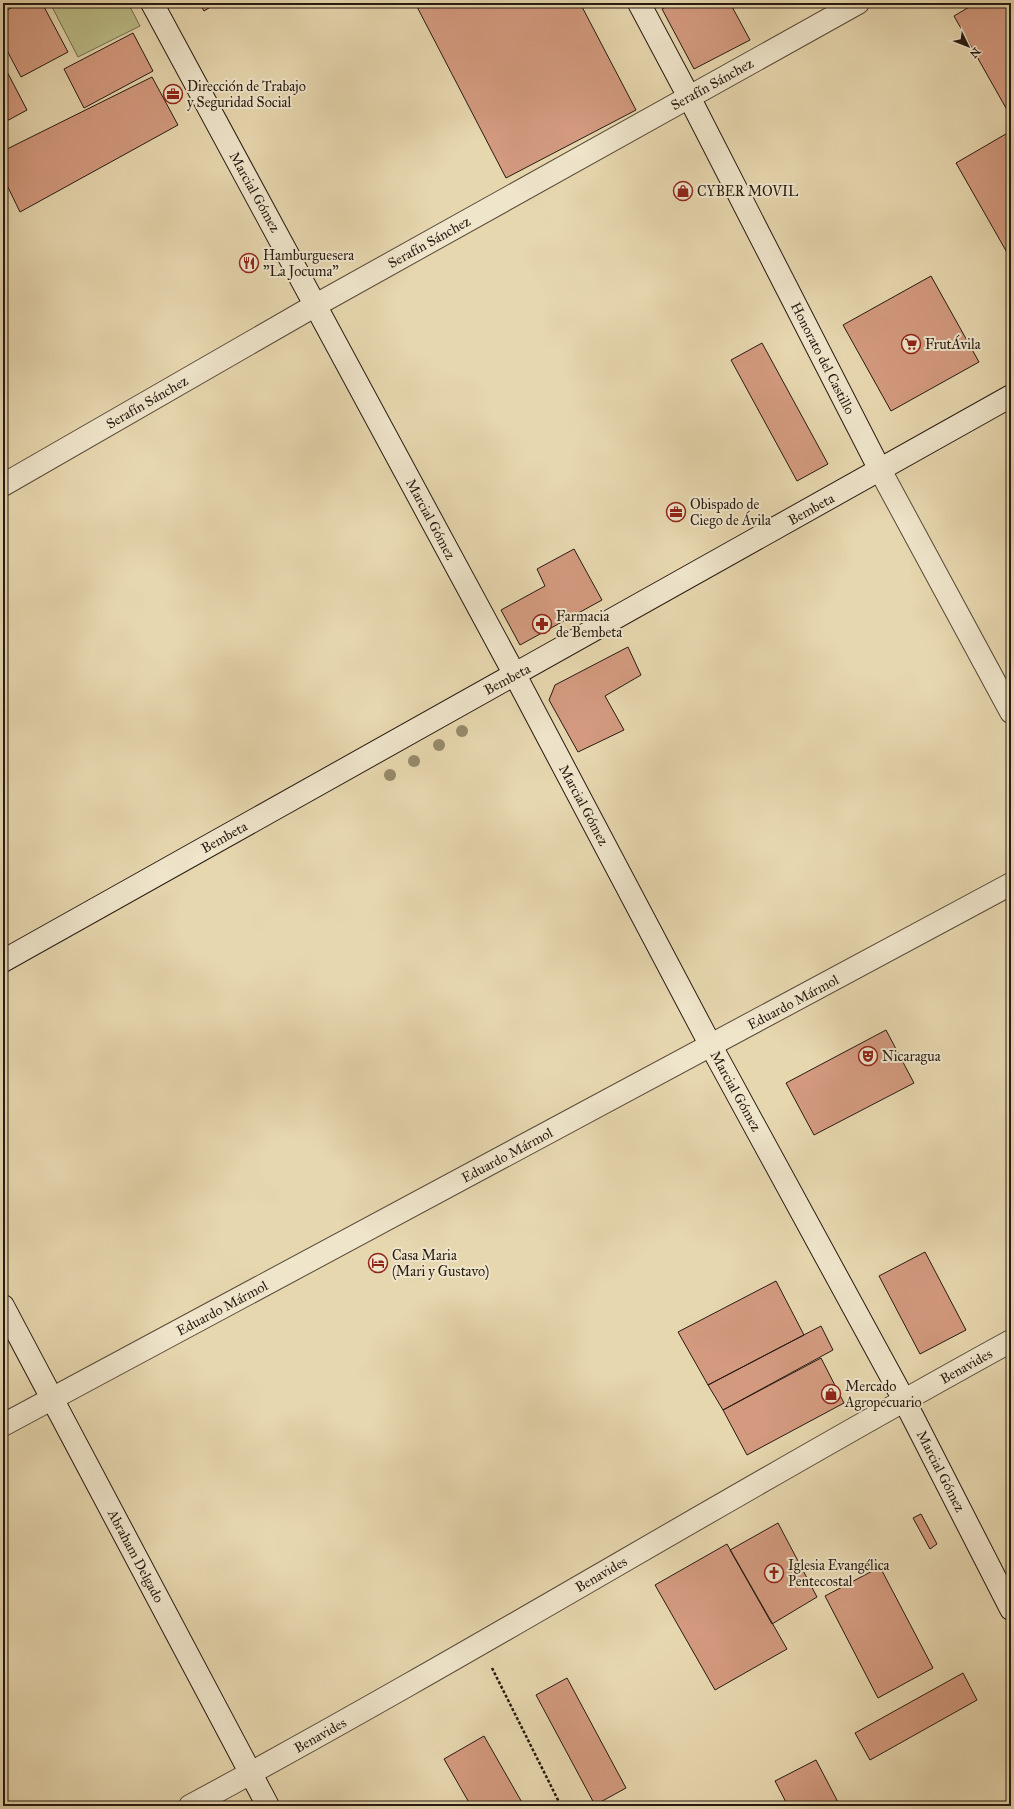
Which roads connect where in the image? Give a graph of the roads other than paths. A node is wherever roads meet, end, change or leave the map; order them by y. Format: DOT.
graph roads {
  1 [pos="152,3"];
  2 [pos="638,3"];
  3 [pos="858,3"];
  4 [pos="689,96"];
  5 [pos="316,305"];
  6 [pos="1011,396"];
  7 [pos="880,470"];
  8 [pos="3,485"];
  9 [pos="515,675"];
  10 [pos="1011,712"];
  11 [pos="1011,884"];
  12 [pos="3,961"];
  13 [pos="711,1046"];
  14 [pos="3,1306"];
  15 [pos="1011,1340"];
  16 [pos="53,1398"];
  17 [pos="904,1400"];
  18 [pos="3,1425"];
  19 [pos="1011,1609"];
  20 [pos="251,1773"];
  21 [pos="190,1806"];
  22 [pos="268,1806"];
  1 -- 5 [label="street, Marcial Gómez"];
  2 -- 4 [label="street, Honorato del Castillo"];
  3 -- 4 [label="street, Serafín Sánchez"];
  4 -- 5 [label="street, Serafín Sánchez"];
  4 -- 7 [label="street, Honorato del Castillo"];
  5 -- 8 [label="street, Serafín Sánchez"];
  5 -- 9 [label="street, Marcial Gómez"];
  6 -- 7 [label="street, Bembeta"];
  7 -- 9 [label="street, Bembeta"];
  7 -- 10 [label="street, Honorato del Castillo"];
  9 -- 12 [label="street, Bembeta"];
  9 -- 13 [label="street, Marcial Gómez"];
  11 -- 13 [label="street, Eduardo Mármol"];
  13 -- 16 [label="street, Eduardo Mármol"];
  13 -- 17 [label="street, Marcial Gómez"];
  14 -- 16 [label="street, Abraham Delgado"];
  15 -- 17 [label="street, Benavides"];
  16 -- 18 [label="street, Eduardo Mármol"];
  16 -- 20 [label="street, Abraham Delgado"];
  17 -- 19 [label="street, Marcial Gómez"];
  17 -- 20 [label="street, Benavides"];
  20 -- 21 [label="street, Benavides"];
  20 -- 22 [label="street, Abraham Delgado"];
}
